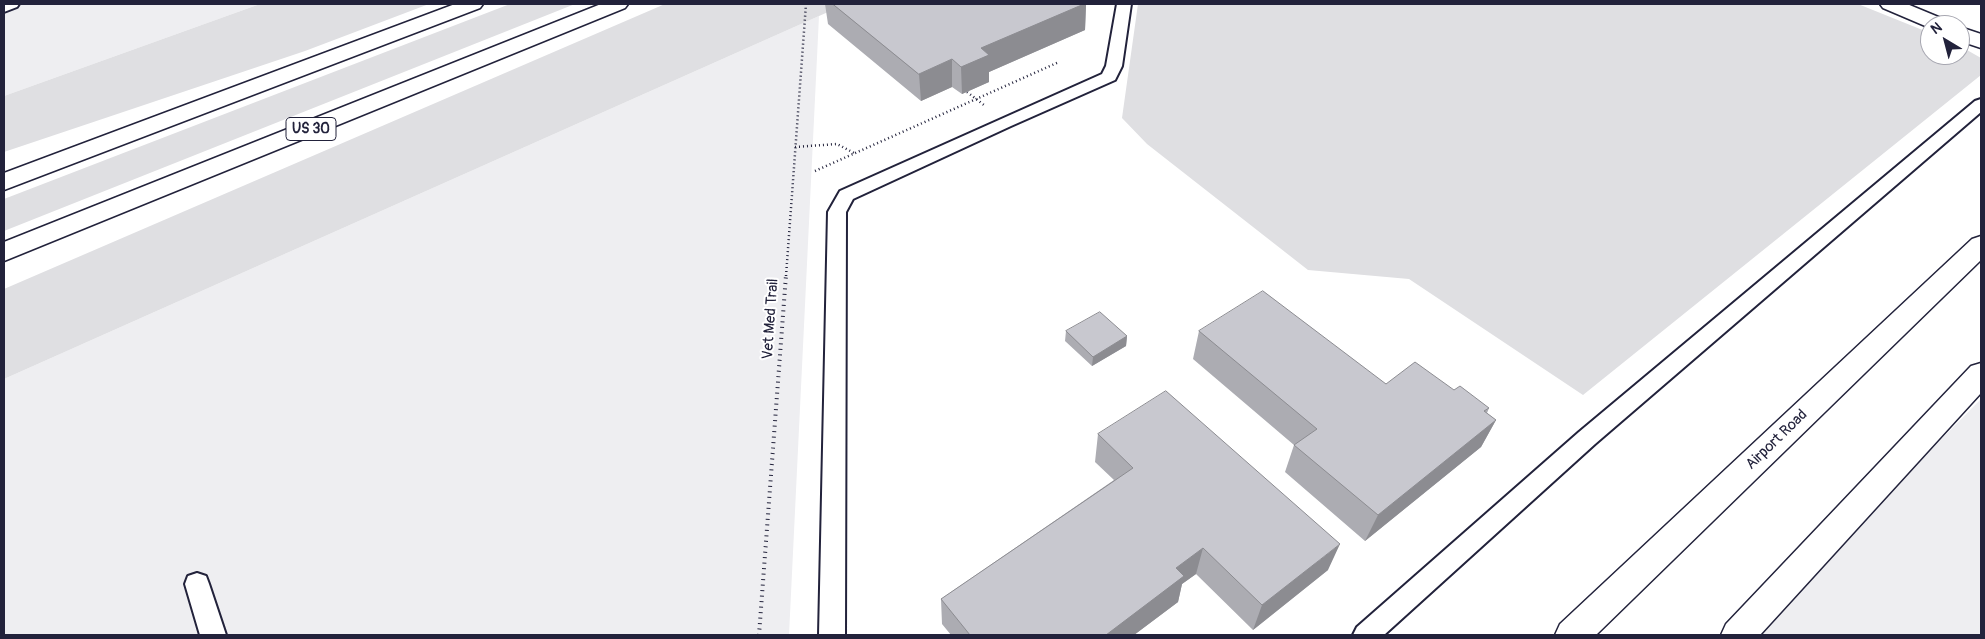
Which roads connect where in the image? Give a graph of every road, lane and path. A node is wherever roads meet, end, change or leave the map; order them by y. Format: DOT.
graph roads {
  1 [pos="12,4"];
  2 [pos="473,4"];
  3 [pos="618,4"];
  4 [pos="806,4"];
  5 [pos="1124,4"];
  6 [pos="1890,4"];
  7 [pos="4,8"];
  8 [pos="1920,16"];
  9 [pos="1058,62"];
  10 [pos="394,96"];
  11 [pos="1981,104"];
  12 [pos="187,112"];
  13 [pos="795,146"];
  14 [pos="854,153"];
  15 [pos="4,163"];
  16 [pos="815,171"];
  17 [pos="4,182"];
  18 [pos="1981,245"];
  19 [pos="4,252"];
  20 [pos="4,268"];
  21 [pos="1981,374"];
  22 [pos="197,584"];
  23 [pos="213,635"];
  24 [pos="759,635"];
  25 [pos="832,635"];
  26 [pos="1366,635"];
  27 [pos="1572,635"];
  28 [pos="1738,635"];
  1 -- 7 [label="lane"];
  2 -- 12 [label="main road"];
  3 -- 10 [label="main road, US 30"];
  4 -- 13 [label="path, Vet Med Trail"];
  5 -- 25 [label="lane"];
  6 -- 8 [label="main road"];
  9 -- 14 [label="path"];
  10 -- 19 [label="main road, US 30"];
  10 -- 20 [label="main road"];
  11 -- 26 [label="lane"];
  12 -- 15 [label="main road"];
  12 -- 17 [label="main road"];
  13 -- 14 [label="path"];
  13 -- 24 [label="path, Vet Med Trail"];
  14 -- 16 [label="path"];
  18 -- 27 [label="main road, Airport Road"];
  21 -- 28 [label="main road"];
  22 -- 23 [label="lane"];
}
